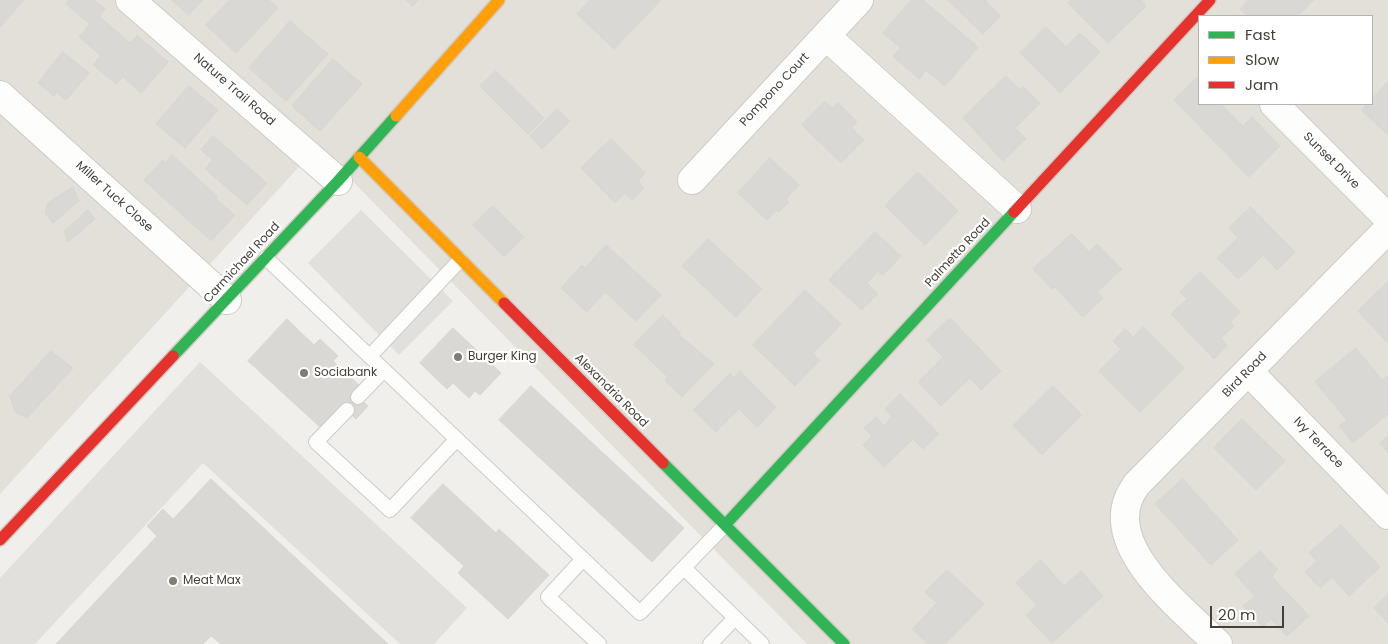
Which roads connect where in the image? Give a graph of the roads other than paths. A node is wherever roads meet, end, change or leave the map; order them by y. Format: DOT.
graph roads {
  1 [pos="130,0"];
  2 [pos="499,0"];
  3 [pos="859,0"];
  4 [pos="1210,0"];
  5 [pos="1202,15"];
  6 [pos="1196,25"];
  7 [pos="826,36"];
  8 [pos="0,94"];
  9 [pos="1275,105"];
  10 [pos="358,157"];
  11 [pos="692,180"];
  12 [pos="338,181"];
  13 [pos="1017,209"];
  14 [pos="1388,218"];
  15 [pos="1388,229"];
  16 [pos="266,258"];
  17 [pos="460,260"];
  18 [pos="227,300"];
  19 [pos="370,356"];
  20 [pos="384,370"];
  21 [pos="1249,372"];
  22 [pos="358,397"];
  23 [pos="346,410"];
  24 [pos="457,439"];
  25 [pos="1388,515"];
  26 [pos="726,524"];
  27 [pos="0,540"];
  28 [pos="583,559"];
  29 [pos="684,568"];
  30 [pos="735,618"];
  31 [pos="599,644"];
  32 [pos="710,644"];
  33 [pos="762,644"];
  34 [pos="844,644"];
  35 [pos="1218,644"];
  1 -- 12 [label="street, Nature Trail Road"];
  2 -- 10 [label="street, Carmichael Road"];
  3 -- 7 [label="street, Pompono Court"];
  4 -- 5 [label="street, Palmetto Road"];
  6 -- 13 [label="street, Palmetto Road"];
  7 -- 11 [label="street, Pompono Court"];
  7 -- 13 [label="street"];
  8 -- 18 [label="street, Miller Tuck Close"];
  9 -- 14 [label="street, Sunset Drive"];
  10 -- 12 [label="street, Carmichael Road"];
  10 -- 17 [label="street, Alexandria Road"];
  12 -- 16 [label="street, Carmichael Road"];
  13 -- 26 [label="street, Palmetto Road"];
  15 -- 21 [label="street, Bird Road"];
  16 -- 18 [label="street, Carmichael Road"];
  16 -- 19 [label="lane"];
  17 -- 19 [label="lane"];
  17 -- 26 [label="street, Alexandria Road"];
  18 -- 27 [label="street, Carmichael Road"];
  19 -- 20 [label="lane"];
  20 -- 22 [label="lane"];
  20 -- 24 [label="lane"];
  21 -- 25 [label="street, Ivy Terrace"];
  21 -- 35 [label="street, Bird Road"];
  23 -- 24 [label="lane"];
  24 -- 28 [label="lane"];
  26 -- 29 [label="lane"];
  26 -- 34 [label="street, Alexandria Road"];
  28 -- 29 [label="lane"];
  28 -- 31 [label="lane"];
  29 -- 30 [label="lane"];
  30 -- 32 [label="lane"];
  30 -- 33 [label="lane"];
}
